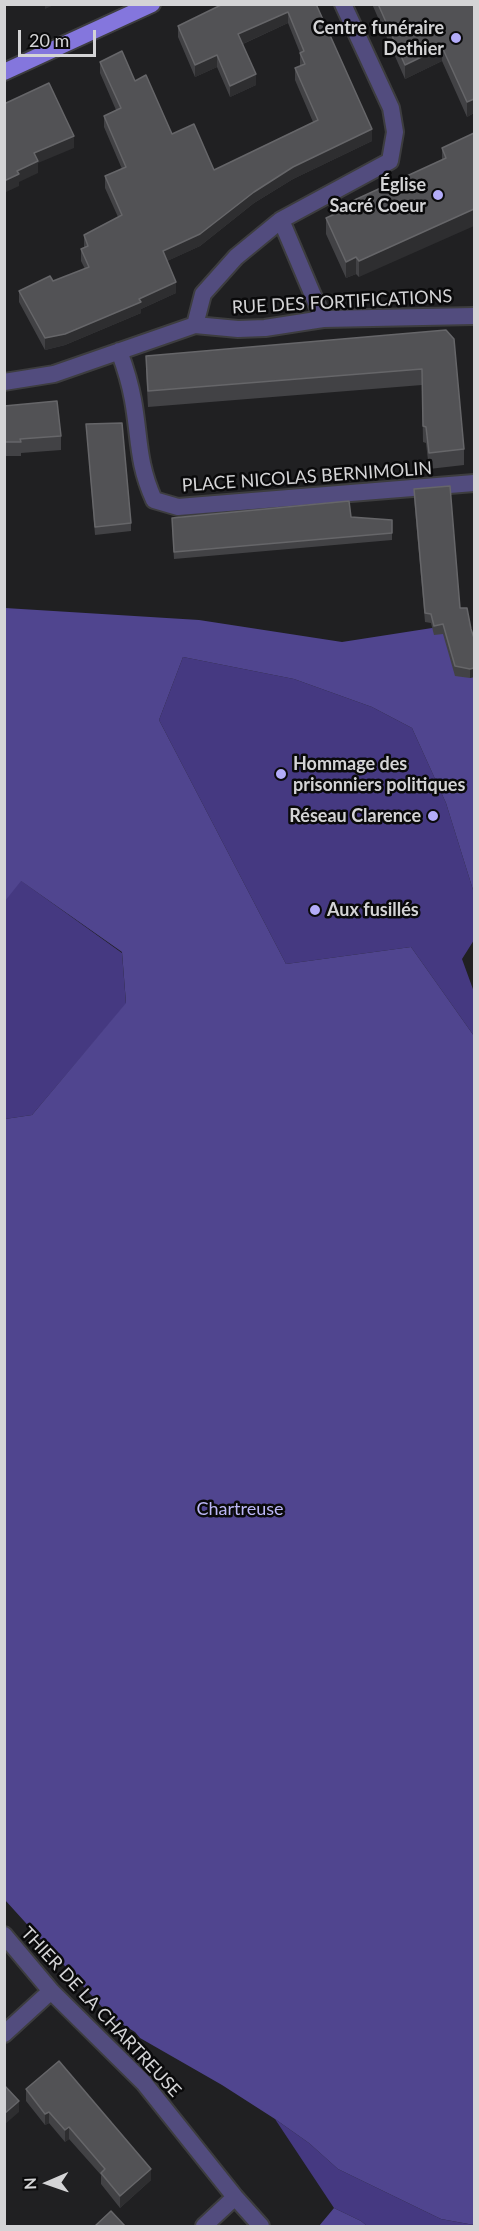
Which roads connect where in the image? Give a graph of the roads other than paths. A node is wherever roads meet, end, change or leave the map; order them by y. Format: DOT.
graph roads {
  1 [pos="152,4"];
  2 [pos="343,4"];
  3 [pos="4,72"];
  4 [pos="281,220"];
  5 [pos="474,316"];
  6 [pos="323,319"];
  7 [pos="195,325"];
  8 [pos="119,351"];
  9 [pos="4,382"];
  10 [pos="474,483"];
  11 [pos="4,1935"];
  12 [pos="51,1991"];
  13 [pos="4,2034"];
  14 [pos="235,2198"];
  15 [pos="204,2226"];
  16 [pos="261,2226"];
  1 -- 3 [label="main road"];
  2 -- 4 [label="street"];
  4 -- 6 [label="street"];
  4 -- 7 [label="street"];
  5 -- 6 [label="street, RUE DES FORTIFICATIONS"];
  6 -- 7 [label="street, RUE DES FORTIFICATIONS"];
  7 -- 8 [label="street, RUE DES FORTIFICATIONS"];
  8 -- 9 [label="street, RUE DES FORTIFICATIONS"];
  8 -- 10 [label="street, PLACE NICOLAS BERNIMOLIN"];
  11 -- 12 [label="street, THIER DE LA CHARTREUSE"];
  12 -- 13 [label="street"];
  12 -- 14 [label="street, THIER DE LA CHARTREUSE"];
  14 -- 15 [label="street"];
  14 -- 16 [label="street, THIER DE LA CHARTREUSE"];
}
